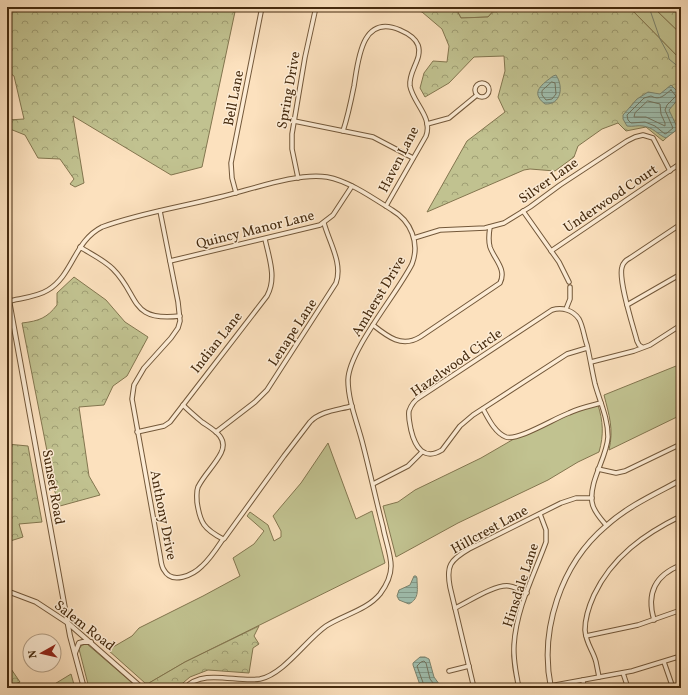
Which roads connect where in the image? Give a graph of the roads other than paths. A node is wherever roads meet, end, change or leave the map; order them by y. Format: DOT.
graph roads {
  1 [pos="262,7"];
  2 [pos="316,7"];
  3 [pos="476,94"];
  4 [pos="294,121"];
  5 [pos="427,124"];
  6 [pos="344,131"];
  7 [pos="413,158"];
  8 [pos="681,164"];
  9 [pos="670,171"];
  10 [pos="298,178"];
  11 [pos="352,186"];
  12 [pos="236,193"];
  13 [pos="386,206"];
  14 [pos="160,211"];
  15 [pos="523,211"];
  16 [pos="324,223"];
  17 [pos="681,224"];
  18 [pos="490,227"];
  19 [pos="414,238"];
  20 [pos="265,239"];
  21 [pos="80,247"];
  22 [pos="551,251"];
  23 [pos="170,261"];
  24 [pos="681,274"];
  25 [pos="569,282"];
  26 [pos="570,287"];
  27 [pos="7,289"];
  28 [pos="9,301"];
  29 [pos="627,305"];
  30 [pos="566,309"];
  31 [pos="180,316"];
  32 [pos="373,325"];
  33 [pos="681,325"];
  34 [pos="642,347"];
  35 [pos="587,348"];
  36 [pos="591,362"];
  37 [pos="602,403"];
  38 [pos="183,406"];
  39 [pos="352,406"];
  40 [pos="483,409"];
  41 [pos="137,432"];
  42 [pos="216,432"];
  43 [pos="681,444"];
  44 [pos="422,452"];
  45 [pos="598,469"];
  46 [pos="681,480"];
  47 [pos="373,484"];
  48 [pos="592,498"];
  49 [pos="540,514"];
  50 [pos="681,516"];
  51 [pos="606,525"];
  52 [pos="223,539"];
  53 [pos="681,565"];
  54 [pos="7,591"];
  55 [pos="527,593"];
  56 [pos="455,608"];
  57 [pos="681,610"];
  58 [pos="654,620"];
  59 [pos="68,623"];
  60 [pos="586,636"];
  61 [pos="91,642"];
  62 [pos="75,656"];
  63 [pos="681,656"];
  64 [pos="664,662"];
  65 [pos="469,666"];
  66 [pos="449,672"];
  67 [pos="623,673"];
  68 [pos="599,677"];
  69 [pos="583,680"];
  70 [pos="550,687"];
  71 [pos="84,688"];
  72 [pos="142,688"];
  73 [pos="185,688"];
  74 [pos="474,688"];
  75 [pos="519,688"];
  76 [pos="584,688"];
  77 [pos="628,688"];
  78 [pos="673,688"];
  1 -- 12 [label="street, Bell Lane"];
  2 -- 4 [label="street, Spring Drive"];
  3 -- 3 [label="street"];
  3 -- 5 [label="street"];
  4 -- 6 [label="street"];
  4 -- 10 [label="street, Spring Drive"];
  5 -- 6 [label="street, Haven Lane"];
  5 -- 7 [label="street, Haven Lane"];
  6 -- 7 [label="street"];
  7 -- 13 [label="street, Haven Lane"];
  8 -- 9 [label="street, Underwood Court"];
  9 -- 15 [label="street, Silver Lane"];
  9 -- 22 [label="street, Underwood Court"];
  10 -- 11 [label="street, Amherst Drive"];
  10 -- 12 [label="street, Amherst Drive"];
  11 -- 13 [label="street, Amherst Drive"];
  11 -- 16 [label="street, Quincy Manor Lane"];
  12 -- 14 [label="street, Amherst Drive"];
  13 -- 19 [label="street, Amherst Drive"];
  14 -- 21 [label="street, Amherst Drive"];
  14 -- 23 [label="street, Anthony Drive"];
  15 -- 18 [label="street, Silver Lane"];
  15 -- 22 [label="street"];
  16 -- 20 [label="street, Quincy Manor Lane"];
  16 -- 42 [label="street, Lenape Lane"];
  17 -- 29 [label="street"];
  18 -- 19 [label="street, Silver Lane"];
  18 -- 32 [label="street"];
  19 -- 32 [label="street, Amherst Drive"];
  20 -- 23 [label="street, Quincy Manor Lane"];
  20 -- 38 [label="street, Indian Lane"];
  21 -- 28 [label="street, Amherst Drive"];
  21 -- 31 [label="street"];
  22 -- 25 [label="street"];
  23 -- 31 [label="street, Anthony Drive"];
  24 -- 29 [label="street"];
  26 -- 30 [label="street"];
  27 -- 28 [label="street, Sunset Road"];
  28 -- 59 [label="street, Sunset Road"];
  29 -- 34 [label="street"];
  30 -- 35 [label="street"];
  30 -- 44 [label="street, Hazelwood Circle"];
  31 -- 41 [label="street, Anthony Drive"];
  32 -- 39 [label="street, Amherst Drive"];
  33 -- 34 [label="street"];
  34 -- 36 [label="street"];
  35 -- 36 [label="street"];
  35 -- 40 [label="street"];
  36 -- 37 [label="street"];
  37 -- 40 [label="street"];
  37 -- 45 [label="street"];
  38 -- 41 [label="street, Indian Lane"];
  38 -- 42 [label="street"];
  39 -- 47 [label="street, Amherst Drive"];
  39 -- 52 [label="street, Anthony Drive"];
  40 -- 44 [label="street"];
  41 -- 52 [label="street, Anthony Drive"];
  42 -- 52 [label="street"];
  43 -- 45 [label="street"];
  44 -- 47 [label="street"];
  45 -- 48 [label="street"];
  46 -- 51 [label="street"];
  47 -- 73 [label="street, Amherst Drive"];
  48 -- 49 [label="street, Hillcrest Lane"];
  48 -- 51 [label="street"];
  49 -- 55 [label="street, Hinsdale Lane"];
  49 -- 56 [label="street, Hillcrest Lane"];
  50 -- 60 [label="street"];
  51 -- 70 [label="street"];
  53 -- 58 [label="street"];
  54 -- 59 [label="street, Salem Road"];
  55 -- 56 [label="street"];
  55 -- 75 [label="street, Hinsdale Lane"];
  56 -- 65 [label="street, Hillcrest Lane"];
  57 -- 58 [label="street"];
  58 -- 60 [label="street"];
  59 -- 61 [label="street, Salem Road"];
  59 -- 62 [label="street, Sunset Road"];
  60 -- 68 [label="street"];
  61 -- 62 [label="street"];
  61 -- 72 [label="street, Salem Road"];
  62 -- 71 [label="street, Sunset Road"];
  63 -- 64 [label="street"];
  64 -- 67 [label="street"];
  64 -- 78 [label="street"];
  65 -- 66 [label="street"];
  65 -- 74 [label="street, Hillcrest Lane"];
  67 -- 68 [label="street"];
  67 -- 77 [label="street"];
  68 -- 69 [label="street"];
  69 -- 70 [label="street"];
  69 -- 76 [label="street"];
}
